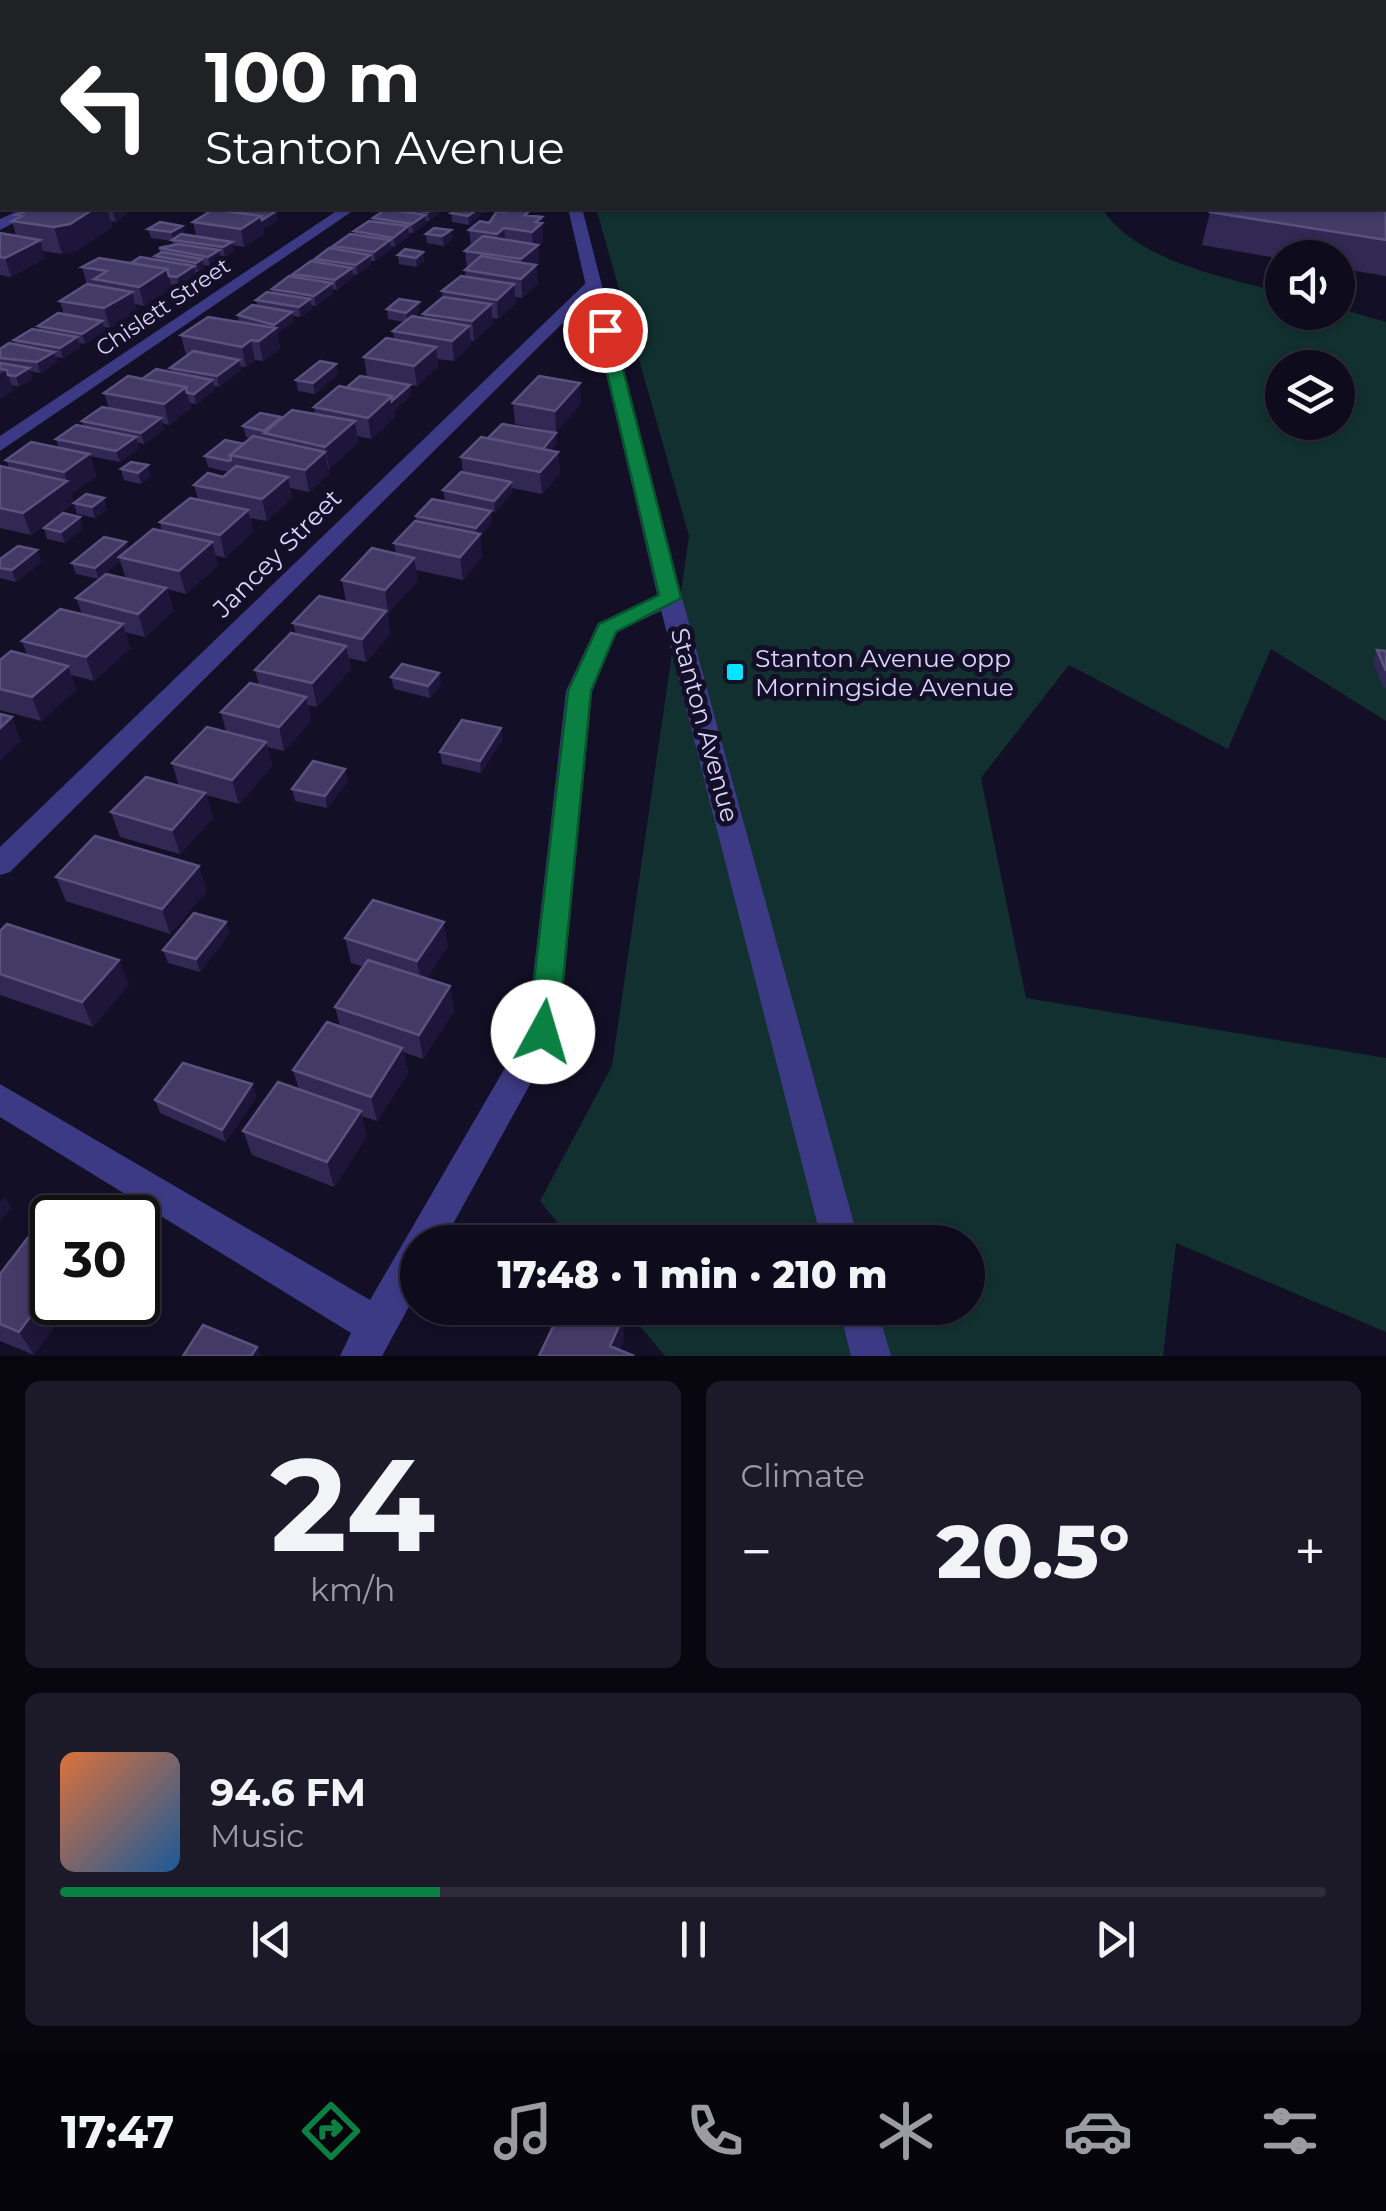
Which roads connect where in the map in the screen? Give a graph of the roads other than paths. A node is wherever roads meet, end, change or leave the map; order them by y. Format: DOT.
graph roads {
  1 [pos="31,210"];
  2 [pos="347,210"];
  3 [pos="576,210"];
  4 [pos="0,212"];
  5 [pos="17,217"];
  6 [pos="0,225"];
  7 [pos="594,284"];
  8 [pos="0,445"];
  9 [pos="670,598"];
  10 [pos="0,864"];
  11 [pos="0,1099"];
  12 [pos="433,1225"];
  13 [pos="836,1225"];
  14 [pos="400,1287"];
  15 [pos="863,1325"];
  16 [pos="369,1346"];
  17 [pos="871,1356"];
  1 -- 5 [label="street"];
  2 -- 8 [label="street, Chislett Street"];
  3 -- 7 [label="street, Stanton Avenue"];
  4 -- 5 [label="street"];
  5 -- 6 [label="street"];
  7 -- 9 [label="street, Stanton Avenue"];
  7 -- 10 [label="street, Jancey Street"];
  9 -- 12 [label="street"];
  9 -- 13 [label="street, Stanton Avenue"];
  11 -- 16 [label="street"];
  14 -- 16 [label="street"];
  15 -- 17 [label="street"];
}
